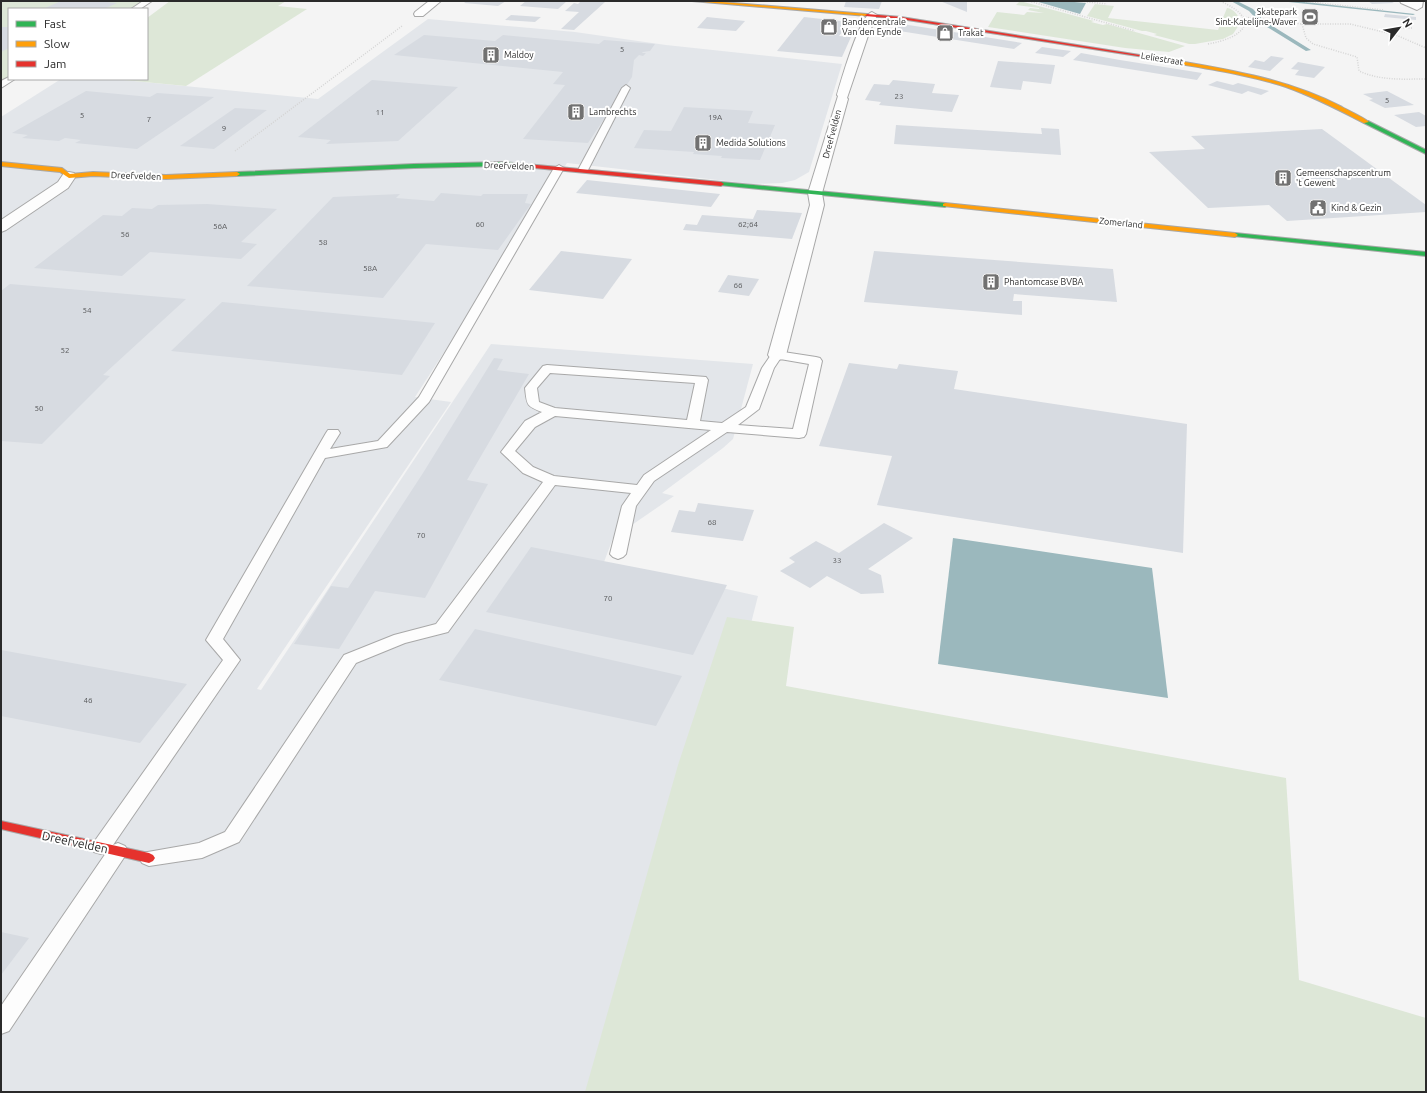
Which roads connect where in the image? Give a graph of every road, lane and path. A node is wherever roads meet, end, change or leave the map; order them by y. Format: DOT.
graph roads {
  1 [pos="148,1"];
  2 [pos="436,1"];
  3 [pos="694,1"];
  4 [pos="1029,1"];
  5 [pos="1077,1"];
  6 [pos="1220,1"];
  7 [pos="1300,1"];
  8 [pos="1405,1"];
  9 [pos="1418,1"];
  10 [pos="1107,4"];
  11 [pos="137,8"];
  12 [pos="891,8"];
  13 [pos="1390,10"];
  14 [pos="418,14"];
  15 [pos="872,15"];
  16 [pos="884,16"];
  17 [pos="1243,17"];
  18 [pos="1302,24"];
  19 [pos="1414,28"];
  20 [pos="1376,29"];
  21 [pos="1141,33"];
  22 [pos="1426,48"];
  23 [pos="1180,62"];
  24 [pos="1426,79"];
  25 [pos="626,88"];
  26 [pos="1426,152"];
  27 [pos="1,164"];
  28 [pos="559,168"];
  29 [pos="583,170"];
  30 [pos="69,176"];
  31 [pos="202,176"];
  32 [pos="815,193"];
  33 [pos="1,227"];
  34 [pos="1426,254"];
  35 [pos="777,355"];
  36 [pos="553,412"];
  37 [pos="693,424"];
  38 [pos="725,427"];
  39 [pos="333,433"];
  40 [pos="321,455"];
  41 [pos="551,480"];
  42 [pos="640,490"];
  43 [pos="618,554"];
  44 [pos="1,825"];
  45 [pos="110,849"];
  46 [pos="149,858"];
  47 [pos="1,1024"];
  1 -- 11 [label="lane"];
  2 -- 14 [label="street"];
  3 -- 15 [label="street, Leliestraat"];
  4 -- 21 [label="path"];
  5 -- 10 [label="path"];
  6 -- 17 [label="path"];
  7 -- 13 [label="path"];
  8 -- 9 [label="street"];
  12 -- 16 [label="street"];
  14 -- 31 [label="path"];
  15 -- 16 [label="street, Leliestraat"];
  15 -- 32 [label="street, Dreefvelden"];
  16 -- 23 [label="street, Leliestraat"];
  17 -- 18 [label="path"];
  17 -- 23 [label="path"];
  18 -- 20 [label="path"];
  18 -- 24 [label="path"];
  19 -- 20 [label="path"];
  20 -- 22 [label="path"];
  23 -- 26 [label="street, Leliestraat"];
  25 -- 29 [label="lane"];
  27 -- 30 [label="street, Dreefvelden"];
  28 -- 29 [label="street, Dreefvelden"];
  28 -- 31 [label="street, Dreefvelden"];
  28 -- 40 [label="lane"];
  29 -- 32 [label="street, Dreefvelden"];
  30 -- 31 [label="street, Dreefvelden"];
  30 -- 33 [label="street"];
  32 -- 34 [label="street, Zomerland"];
  32 -- 35 [label="street, Dreefvelden"];
  35 -- 38 [label="lane"];
  35 -- 38 [label="lane"];
  36 -- 37 [label="lane"];
  36 -- 37 [label="lane"];
  36 -- 41 [label="lane"];
  37 -- 38 [label="lane"];
  38 -- 42 [label="lane"];
  39 -- 40 [label="lane"];
  40 -- 45 [label="lane"];
  41 -- 42 [label="lane"];
  41 -- 46 [label="lane"];
  42 -- 43 [label="lane"];
  44 -- 45 [label="street, Dreefvelden"];
  45 -- 46 [label="street, Dreefvelden"];
  45 -- 47 [label="lane"];
}
